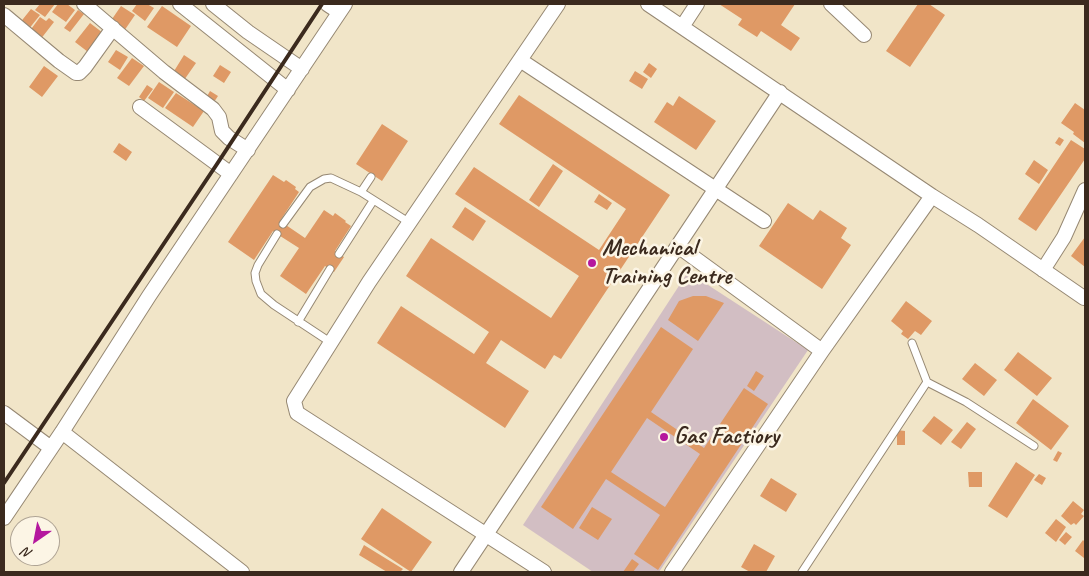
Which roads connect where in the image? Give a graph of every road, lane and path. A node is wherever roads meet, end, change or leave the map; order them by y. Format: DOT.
graph roads {
  1 [pos="84,4"];
  2 [pos="180,4"];
  3 [pos="212,4"];
  4 [pos="327,4"];
  5 [pos="558,4"];
  6 [pos="648,4"];
  7 [pos="697,4"];
  8 [pos="831,4"];
  9 [pos="342,8"];
  10 [pos="4,15"];
  11 [pos="200,19"];
  12 [pos="682,27"];
  13 [pos="113,28"];
  14 [pos="864,35"];
  15 [pos="520,60"];
  16 [pos="302,69"];
  17 [pos="288,90"];
  18 [pos="780,92"];
  19 [pos="140,107"];
  20 [pos="248,150"];
  21 [pos="231,174"];
  22 [pos="372,177"];
  23 [pos="715,188"];
  24 [pos="1085,190"];
  25 [pos="361,192"];
  26 [pos="932,196"];
  27 [pos="373,201"];
  28 [pos="764,221"];
  29 [pos="410,223"];
  30 [pos="283,224"];
  31 [pos="276,234"];
  32 [pos="678,246"];
  33 [pos="340,254"];
  34 [pos="330,269"];
  35 [pos="1043,270"];
  36 [pos="1084,298"];
  37 [pos="298,322"];
  38 [pos="330,342"];
  39 [pos="912,343"];
  40 [pos="822,351"];
  41 [pos="927,382"];
  42 [pos="4,413"];
  43 [pos="62,432"];
  44 [pos="1034,446"];
  45 [pos="51,448"];
  46 [pos="4,518"];
  47 [pos="486,534"];
  48 [pos="242,572"];
  49 [pos="461,572"];
  50 [pos="544,572"];
  51 [pos="672,572"];
  52 [pos="802,572"];
  1 -- 13 [label="street"];
  2 -- 11 [label="street"];
  3 -- 11 [label="street"];
  3 -- 16 [label="street"];
  4 -- 9 [label="street"];
  5 -- 15 [label="street"];
  6 -- 12 [label="street"];
  7 -- 12 [label="street"];
  8 -- 14 [label="street"];
  9 -- 16 [label="street"];
  10 -- 13 [label="street"];
  11 -- 17 [label="street"];
  12 -- 18 [label="street"];
  13 -- 20 [label="street"];
  15 -- 23 [label="street"];
  15 -- 29 [label="street"];
  16 -- 17 [label="street"];
  17 -- 20 [label="street"];
  18 -- 23 [label="street"];
  18 -- 26 [label="street"];
  19 -- 21 [label="street"];
  20 -- 21 [label="street"];
  21 -- 43 [label="street"];
  22 -- 25 [label="lane"];
  23 -- 28 [label="street"];
  23 -- 32 [label="street"];
  24 -- 35 [label="street"];
  25 -- 27 [label="lane"];
  25 -- 30 [label="lane"];
  26 -- 35 [label="street"];
  26 -- 40 [label="street"];
  27 -- 29 [label="lane"];
  27 -- 33 [label="lane"];
  29 -- 38 [label="street"];
  31 -- 37 [label="lane"];
  32 -- 40 [label="street"];
  32 -- 47 [label="street"];
  34 -- 37 [label="lane"];
  35 -- 36 [label="street"];
  37 -- 38 [label="lane"];
  38 -- 47 [label="street"];
  39 -- 41 [label="lane"];
  40 -- 51 [label="street"];
  41 -- 44 [label="lane"];
  41 -- 52 [label="lane"];
  42 -- 45 [label="street"];
  43 -- 45 [label="street"];
  43 -- 48 [label="street"];
  45 -- 46 [label="street"];
  47 -- 49 [label="street"];
  47 -- 50 [label="street"];
}
